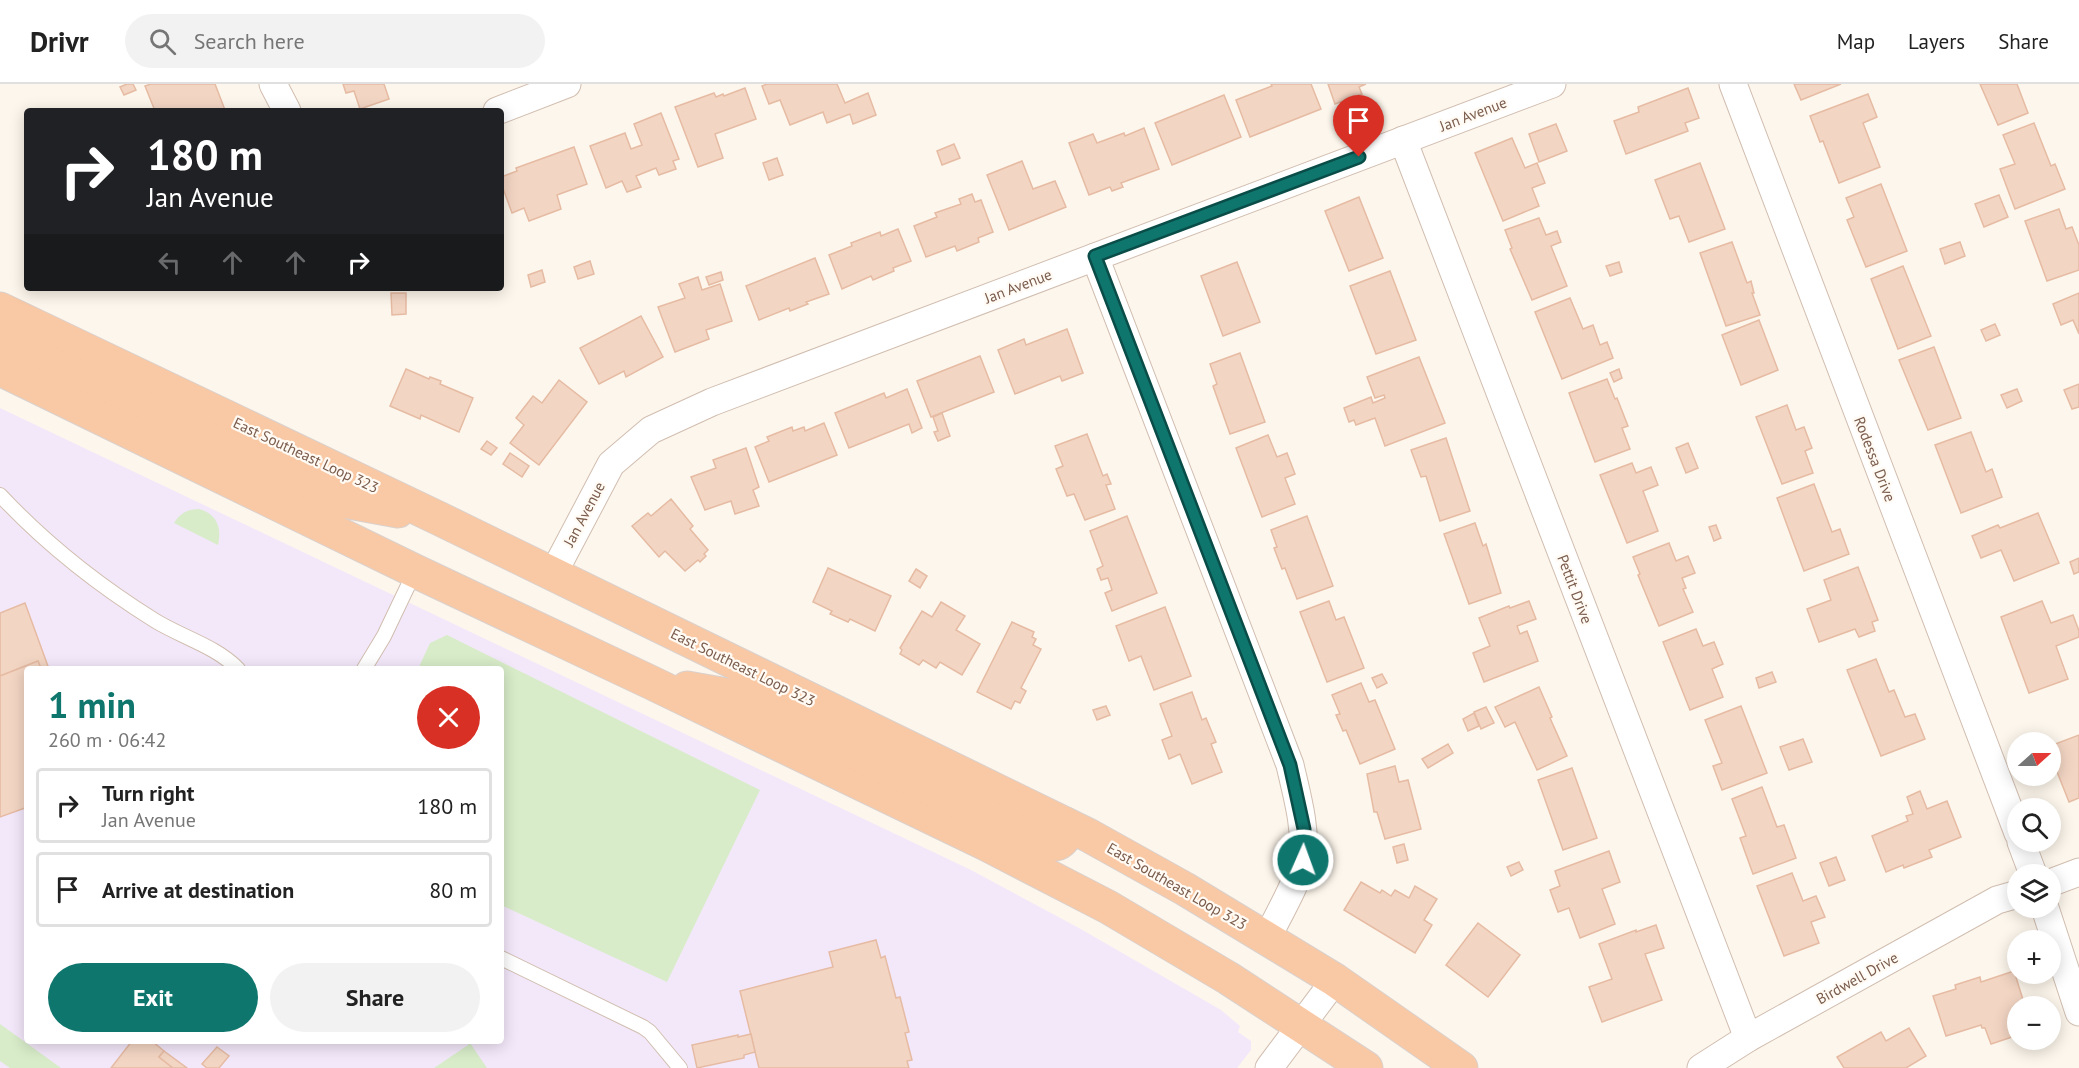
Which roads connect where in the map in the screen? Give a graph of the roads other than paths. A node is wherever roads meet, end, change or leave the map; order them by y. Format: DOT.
graph roads {
  1 [pos="273,84"];
  2 [pos="567,84"];
  3 [pos="1552,84"];
  4 [pos="1732,84"];
  5 [pos="285,108"];
  6 [pos="504,108"];
  7 [pos="1403,141"];
  8 [pos="1095,256"];
  9 [pos="0,309"];
  10 [pos="0,339"];
  11 [pos="0,369"];
  12 [pos="0,495"];
  13 [pos="438,518"];
  14 [pos="415,571"];
  15 [pos="553,574"];
  16 [pos="235,666"];
  17 [pos="366,666"];
  18 [pos="650,682"];
  19 [pos="2007,804"];
  20 [pos="1065,824"];
  21 [pos="2079,872"];
  22 [pos="2061,879"];
  23 [pos="2007,897"];
  24 [pos="2048,918"];
  25 [pos="1267,938"];
  26 [pos="504,959"];
  27 [pos="1335,980"];
  28 [pos="2079,1012"];
  29 [pos="1301,1025"];
  30 [pos="1748,1038"];
  31 [pos="680,1068"];
  32 [pos="1269,1068"];
  33 [pos="1366,1068"];
  34 [pos="1461,1068"];
  35 [pos="1701,1068"];
  1 -- 5 [label="street"];
  2 -- 6 [label="street"];
  3 -- 7 [label="street, Jan Avenue"];
  4 -- 19 [label="street, Rodessa Drive"];
  7 -- 8 [label="street, Jan Avenue"];
  7 -- 30 [label="street, Pettit Drive"];
  8 -- 15 [label="street, Jan Avenue"];
  8 -- 25 [label="street"];
  9 -- 13 [label="highway, East Southeast Loop 323"];
  10 -- 13 [label="highway"];
  11 -- 14 [label="highway"];
  12 -- 16 [label="lane"];
  13 -- 15 [label="highway, East Southeast Loop 323"];
  14 -- 17 [label="lane"];
  14 -- 18 [label="highway"];
  15 -- 20 [label="highway, East Southeast Loop 323"];
  18 -- 20 [label="highway"];
  18 -- 29 [label="highway"];
  20 -- 25 [label="highway, East Southeast Loop 323"];
  21 -- 22 [label="street"];
  23 -- 30 [label="street, Birdwell Drive"];
  24 -- 28 [label="street"];
  25 -- 27 [label="highway, East Southeast Loop 323"];
  26 -- 31 [label="lane"];
  27 -- 29 [label="street"];
  27 -- 34 [label="highway, East Southeast Loop 323"];
  29 -- 32 [label="street"];
  29 -- 33 [label="highway"];
  30 -- 35 [label="street, Birdwell Drive"];
}
